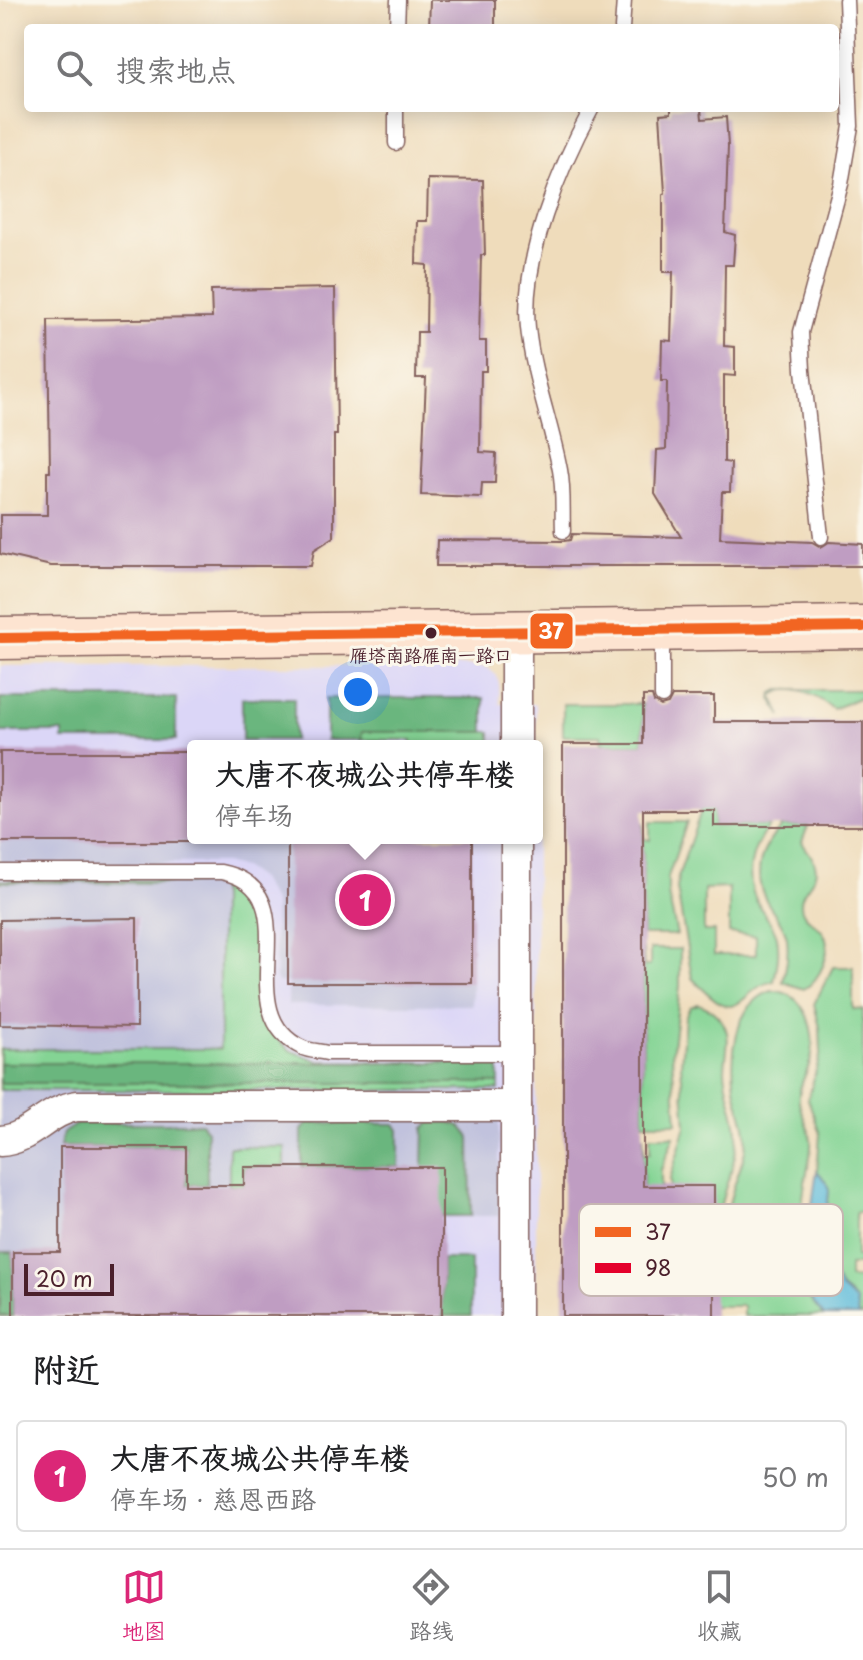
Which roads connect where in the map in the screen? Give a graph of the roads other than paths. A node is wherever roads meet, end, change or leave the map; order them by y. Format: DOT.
graph roads {
  1 [pos="398,0"];
  2 [pos="624,0"];
  3 [pos="846,0"];
  4 [pos="397,24"];
  5 [pos="622,24"];
  6 [pos="396,112"];
  7 [pos="590,112"];
  8 [pos="396,143"];
  9 [pos="563,531"];
  10 [pos="821,537"];
  11 [pos="863,627"];
  12 [pos="662,629"];
  13 [pos="516,631"];
  14 [pos="0,638"];
  15 [pos="662,696"];
  16 [pos="516,740"];
  17 [pos="516,844"];
  18 [pos="0,872"];
  19 [pos="516,1053"];
  20 [pos="516,1106"];
  21 [pos="0,1141"];
  22 [pos="516,1316"];
  1 -- 4 [label="lane"];
  2 -- 5 [label="lane"];
  3 -- 10 [label="lane"];
  6 -- 8 [label="lane"];
  7 -- 9 [label="lane"];
  11 -- 12 [label="street"];
  12 -- 13 [label="street"];
  12 -- 15 [label="lane"];
  13 -- 14 [label="street"];
  13 -- 16 [label="street"];
  17 -- 19 [label="street"];
  18 -- 19 [label="lane"];
  19 -- 20 [label="street"];
  20 -- 21 [label="street"];
  20 -- 22 [label="street"];
}
